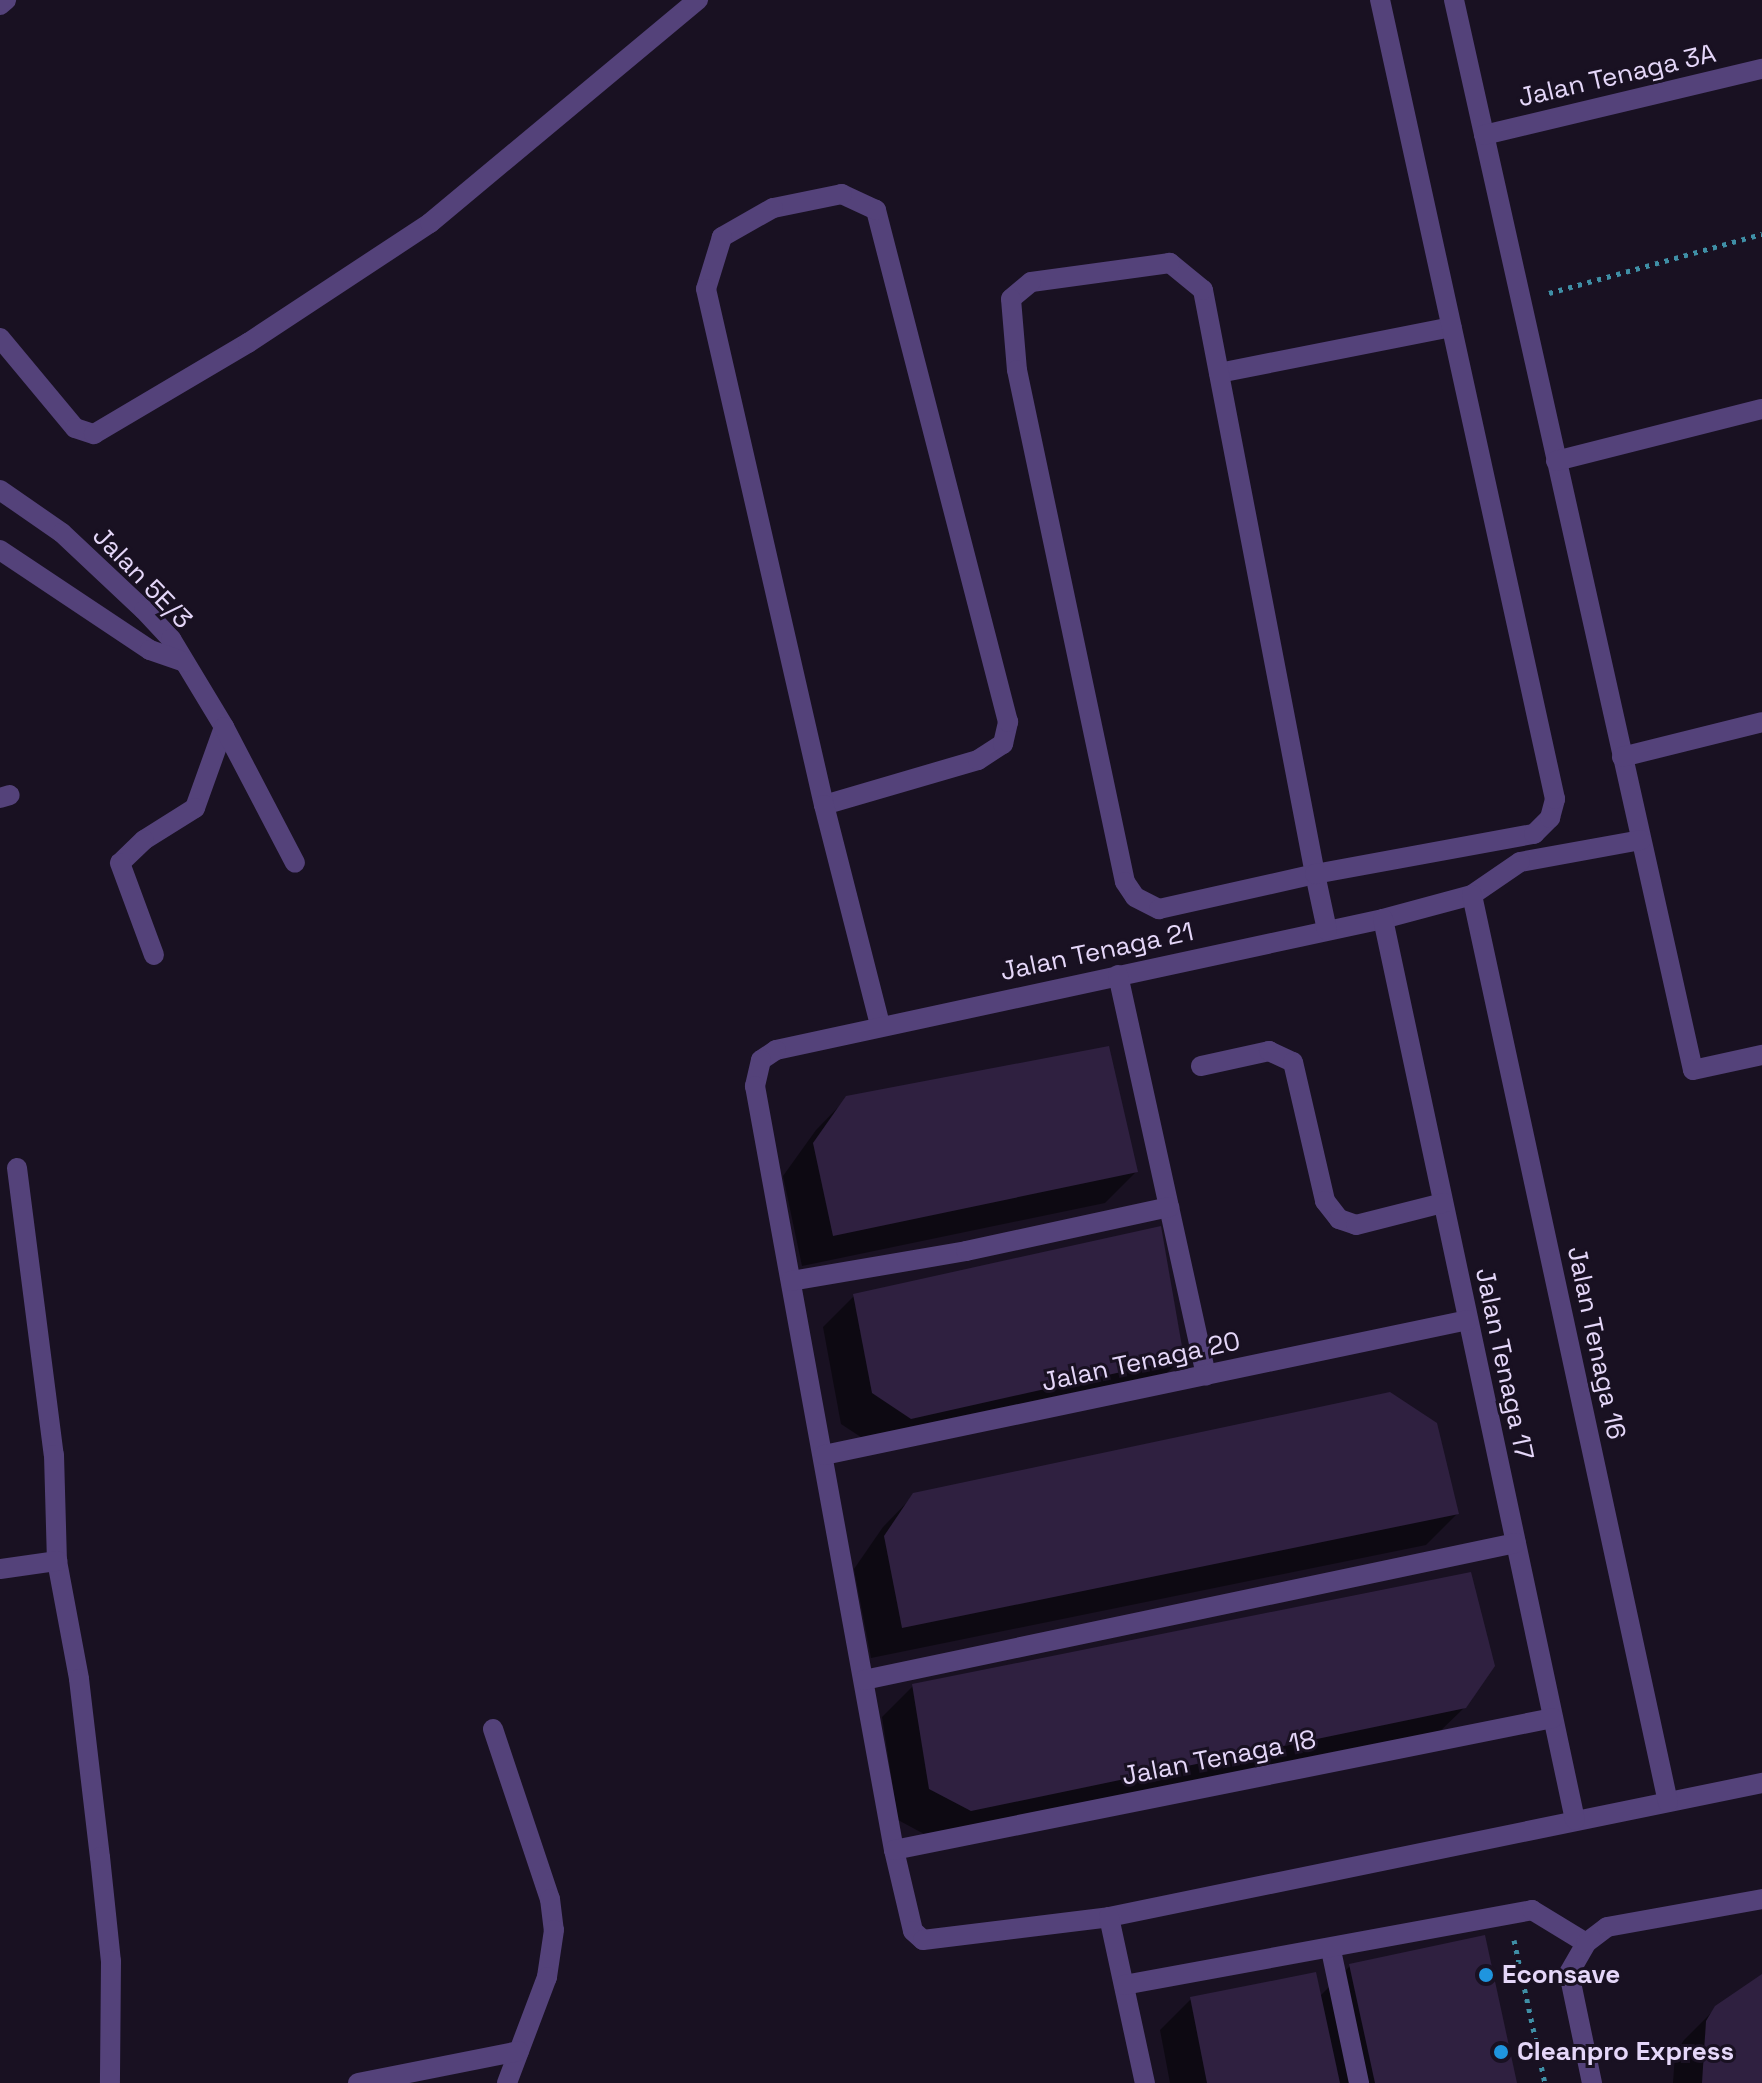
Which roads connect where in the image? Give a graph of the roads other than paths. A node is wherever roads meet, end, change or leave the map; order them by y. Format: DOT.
graph roads {
  1 [pos="6,0"];
  2 [pos="698,0"];
  3 [pos="1380,0"];
  4 [pos="1454,0"];
  5 [pos="0,5"];
  6 [pos="1762,69"];
  7 [pos="1484,135"];
  8 [pos="1452,327"];
  9 [pos="0,338"];
  10 [pos="1219,373"];
  11 [pos="1762,409"];
  12 [pos="1556,461"];
  13 [pos="0,490"];
  14 [pos="0,550"];
  15 [pos="184,662"];
  16 [pos="1762,722"];
  17 [pos="224,727"];
  18 [pos="1622,757"];
  19 [pos="824,805"];
  20 [pos="1641,840"];
  21 [pos="295,863"];
  22 [pos="1315,874"];
  23 [pos="1472,895"];
  24 [pos="1383,919"];
  25 [pos="1327,930"];
  26 [pos="154,955"];
  27 [pos="1118,975"];
  28 [pos="880,1024"];
  29 [pos="1762,1055"];
  30 [pos="1201,1066"];
  31 [pos="17,1168"];
  32 [pos="1443,1203"];
  33 [pos="1169,1207"];
  34 [pos="791,1281"];
  35 [pos="1468,1320"];
  36 [pos="1206,1375"];
  37 [pos="824,1455"];
  38 [pos="1516,1543"];
  39 [pos="57,1561"];
  40 [pos="0,1569"];
  41 [pos="864,1680"];
  42 [pos="1553,1718"];
  43 [pos="493,1729"];
  44 [pos="1762,1783"];
  45 [pos="1668,1802"];
  46 [pos="1575,1820"];
  47 [pos="894,1850"];
  48 [pos="1762,1899"];
  49 [pos="1109,1917"];
  50 [pos="1586,1943"];
  51 [pos="1331,1950"];
  52 [pos="1124,1985"];
  53 [pos="519,2051"];
  54 [pos="110,2083"];
  55 [pos="358,2083"];
  56 [pos="507,2083"];
  57 [pos="1145,2083"];
  58 [pos="1359,2083"];
  59 [pos="1592,2083"];
  1 -- 5 [label="street"];
  2 -- 9 [label="street"];
  3 -- 8 [label="street"];
  4 -- 7 [label="street"];
  6 -- 7 [label="street, Jalan Tenaga 3A"];
  7 -- 12 [label="street"];
  8 -- 10 [label="street"];
  8 -- 22 [label="street"];
  10 -- 22 [label="street"];
  10 -- 22 [label="street"];
  11 -- 12 [label="street"];
  12 -- 18 [label="street"];
  13 -- 15 [label="street, Jalan 5E/3"];
  14 -- 15 [label="street, Jalan 5E/3"];
  15 -- 17 [label="street"];
  16 -- 18 [label="street"];
  17 -- 21 [label="street"];
  17 -- 26 [label="street"];
  18 -- 20 [label="street"];
  19 -- 19 [label="street"];
  19 -- 28 [label="street"];
  20 -- 23 [label="street, Jalan Tenaga 21"];
  20 -- 29 [label="street"];
  22 -- 25 [label="street"];
  23 -- 24 [label="street, Jalan Tenaga 21"];
  23 -- 45 [label="street, Jalan Tenaga 16"];
  24 -- 25 [label="street, Jalan Tenaga 21"];
  24 -- 32 [label="street, Jalan Tenaga 17"];
  25 -- 27 [label="street, Jalan Tenaga 21"];
  27 -- 28 [label="street, Jalan Tenaga 21"];
  27 -- 33 [label="street"];
  28 -- 34 [label="street, Jalan Tenaga 21"];
  30 -- 32 [label="street"];
  31 -- 39 [label="street"];
  32 -- 35 [label="street, Jalan Tenaga 17"];
  33 -- 34 [label="street"];
  33 -- 36 [label="street"];
  34 -- 37 [label="street"];
  35 -- 36 [label="street, Jalan Tenaga 20"];
  35 -- 38 [label="street, Jalan Tenaga 17"];
  36 -- 37 [label="street, Jalan Tenaga 20"];
  37 -- 41 [label="street"];
  38 -- 41 [label="street"];
  38 -- 42 [label="street, Jalan Tenaga 17"];
  39 -- 40 [label="street"];
  39 -- 54 [label="street"];
  41 -- 47 [label="street"];
  42 -- 46 [label="street, Jalan Tenaga 17"];
  42 -- 47 [label="street, Jalan Tenaga 18"];
  43 -- 53 [label="street"];
  44 -- 45 [label="street"];
  45 -- 46 [label="street"];
  46 -- 49 [label="street"];
  47 -- 49 [label="street"];
  48 -- 50 [label="street"];
  49 -- 52 [label="street"];
  50 -- 51 [label="street"];
  50 -- 59 [label="street"];
  51 -- 52 [label="street"];
  51 -- 58 [label="street"];
  52 -- 57 [label="street"];
  53 -- 55 [label="street"];
  53 -- 56 [label="street"];
}
